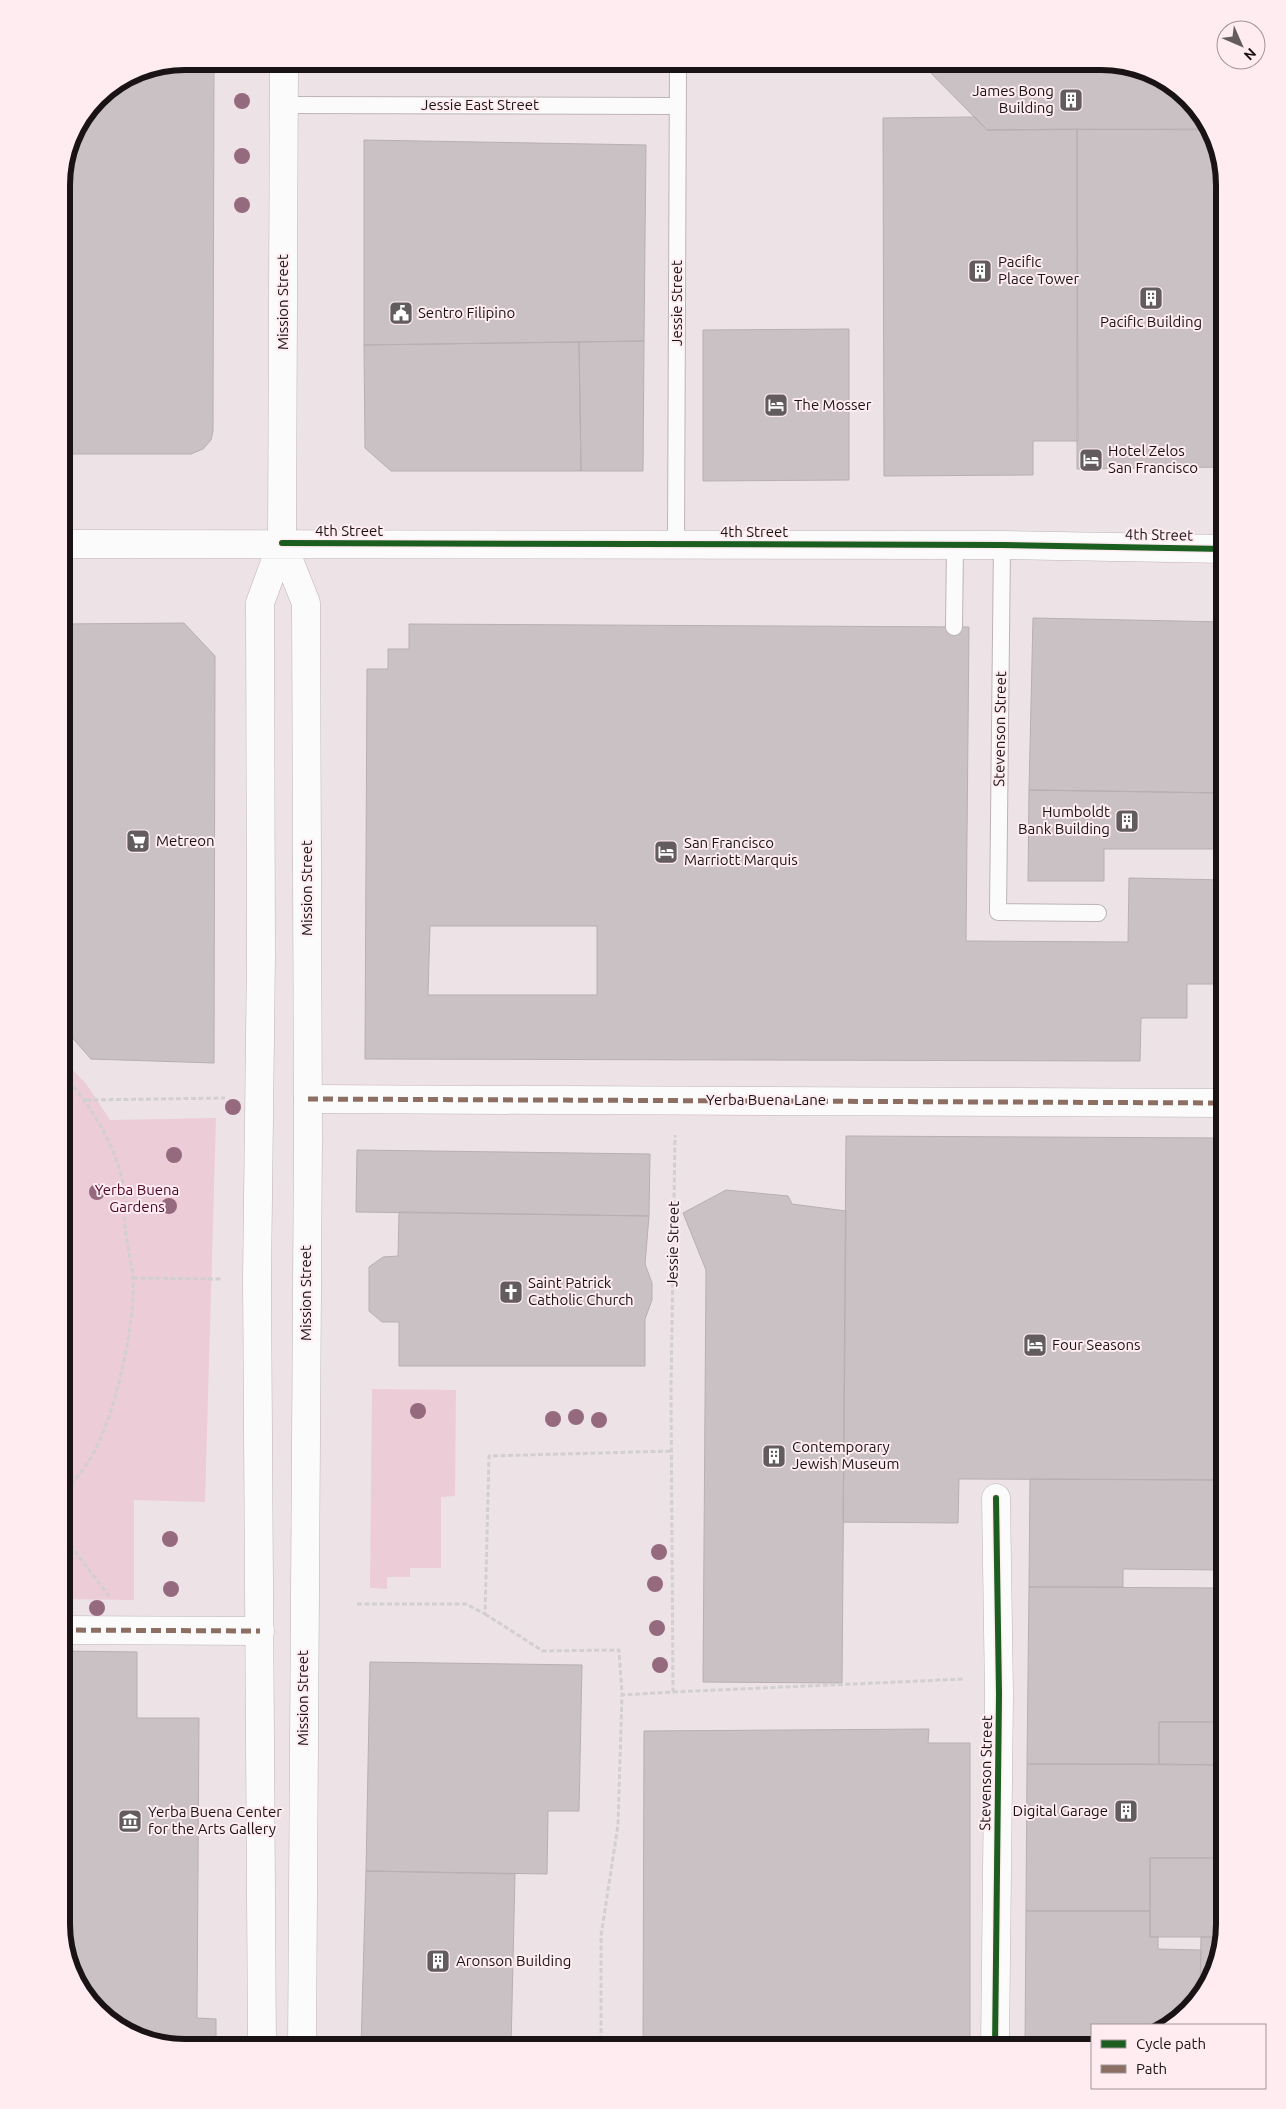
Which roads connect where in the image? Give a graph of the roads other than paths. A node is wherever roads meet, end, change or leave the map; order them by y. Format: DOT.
graph roads {
  1 [pos="284,70"];
  2 [pos="678,70"];
  3 [pos="283,105"];
  4 [pos="678,106"];
  5 [pos="282,543"];
  6 [pos="70,544"];
  7 [pos="676,544"];
  8 [pos="955,545"];
  9 [pos="1002,545"];
  10 [pos="1216,549"];
  11 [pos="954,627"];
  12 [pos="1098,913"];
  13 [pos="308,1099"];
  14 [pos="1216,1103"];
  15 [pos="996,1498"];
  16 [pos="70,1630"];
  17 [pos="260,1631"];
  18 [pos="262,2039"];
  19 [pos="302,2039"];
  20 [pos="996,2039"];
  1 -- 3 [label="main road, Mission Street"];
  2 -- 4 [label="lane, Jessie Street"];
  3 -- 4 [label="lane, Jessie East Street"];
  3 -- 5 [label="main road, Mission Street"];
  4 -- 7 [label="lane, Jessie Street"];
  5 -- 6 [label="main road, 4th Street"];
  5 -- 7 [label="main road, 4th Street"];
  5 -- 13 [label="main road, Mission Street"];
  5 -- 17 [label="main road, Mission Street"];
  7 -- 8 [label="main road, 4th Street"];
  8 -- 9 [label="main road, 4th Street"];
  8 -- 11 [label="lane"];
  9 -- 10 [label="main road, 4th Street"];
  9 -- 12 [label="lane, Stevenson Street"];
  13 -- 14 [label="main road, Yerba Buena Lane"];
  13 -- 19 [label="main road, Mission Street"];
  15 -- 20 [label="main road, Stevenson Street"];
  16 -- 17 [label="main road"];
  17 -- 18 [label="main road, Mission Street"];
}
